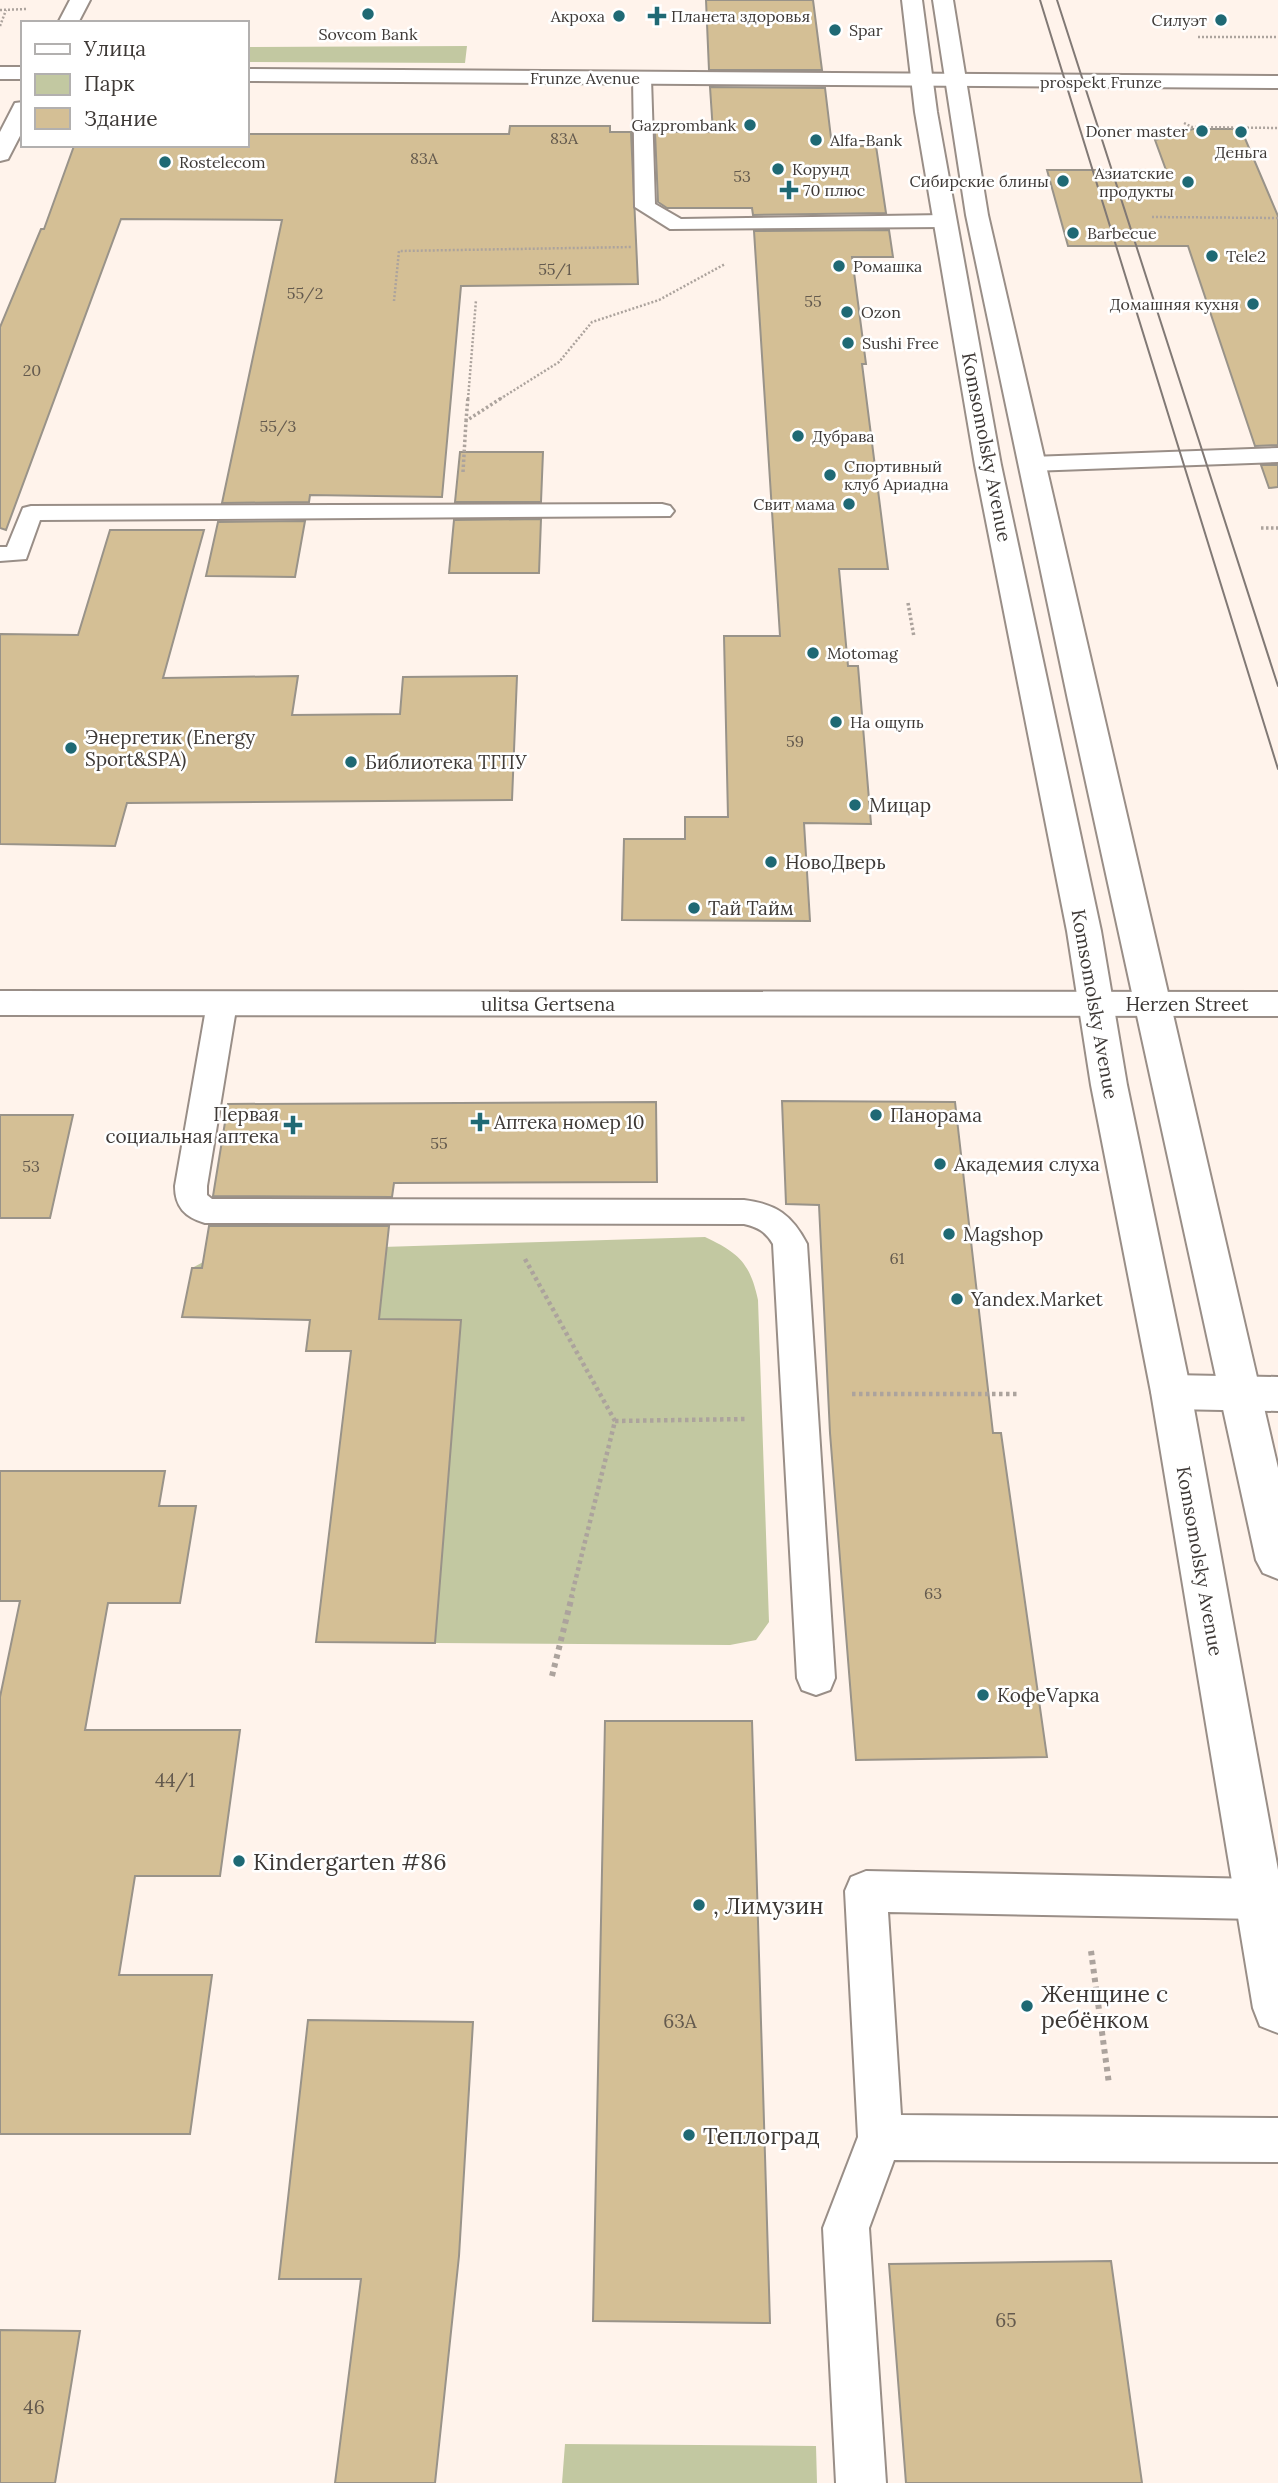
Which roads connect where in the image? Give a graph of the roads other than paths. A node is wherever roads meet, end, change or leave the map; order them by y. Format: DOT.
graph roads {
  1 [pos="79,0"];
  2 [pos="912,0"];
  3 [pos="943,0"];
  4 [pos="69,21"];
  5 [pos="0,73"];
  6 [pos="21,74"];
  7 [pos="248,75"];
  8 [pos="642,78"];
  9 [pos="923,82"];
  10 [pos="956,82"];
  11 [pos="1278,82"];
  12 [pos="21,112"];
  13 [pos="0,155"];
  14 [pos="945,221"];
  15 [pos="1278,455"];
  16 [pos="1031,464"];
  17 [pos="663,511"];
  18 [pos="0,554"];
  19 [pos="0,1003"];
  20 [pos="222,1003"];
  21 [pos="1096,1003"];
  22 [pos="1151,1004"];
  23 [pos="1278,1004"];
  24 [pos="1171,1392"];
  25 [pos="1259,1394"];
  26 [pos="1278,1560"];
  27 [pos="816,1678"];
  28 [pos="1259,1899"];
  29 [pos="1278,2008"];
  30 [pos="880,2137"];
  31 [pos="1278,2140"];
  32 [pos="861,2483"];
  1 -- 4 [label="main road"];
  2 -- 9 [label="main road, Komsomolsky Avenue"];
  3 -- 10 [label="main road, Komsomolsky Avenue"];
  5 -- 6 [label="main road"];
  7 -- 8 [label="main road, Frunze Avenue"];
  8 -- 9 [label="main road, Frunze Avenue"];
  8 -- 14 [label="lane"];
  9 -- 10 [label="main road, prospekt Frunze"];
  9 -- 14 [label="main road, Komsomolsky Avenue"];
  10 -- 11 [label="main road, prospekt Frunze"];
  10 -- 16 [label="main road, Komsomolsky Avenue"];
  12 -- 13 [label="main road"];
  14 -- 21 [label="main road, Komsomolsky Avenue"];
  15 -- 16 [label="lane"];
  16 -- 22 [label="main road, Komsomolsky Avenue"];
  17 -- 18 [label="lane"];
  19 -- 20 [label="main road, ulitsa Gertsena"];
  20 -- 21 [label="main road, ulitsa Gertsena"];
  20 -- 27 [label="lane"];
  21 -- 22 [label="main road, Herzen Street"];
  21 -- 24 [label="main road, Komsomolsky Avenue"];
  22 -- 23 [label="main road, Herzen Street"];
  22 -- 25 [label="main road, Komsomolsky Avenue"];
  24 -- 25 [label="main road"];
  24 -- 28 [label="main road, Komsomolsky Avenue"];
  25 -- 26 [label="main road, Komsomolsky Avenue"];
  28 -- 29 [label="main road, Komsomolsky Avenue"];
  28 -- 30 [label="lane"];
  30 -- 31 [label="lane"];
  30 -- 32 [label="lane"];
}
